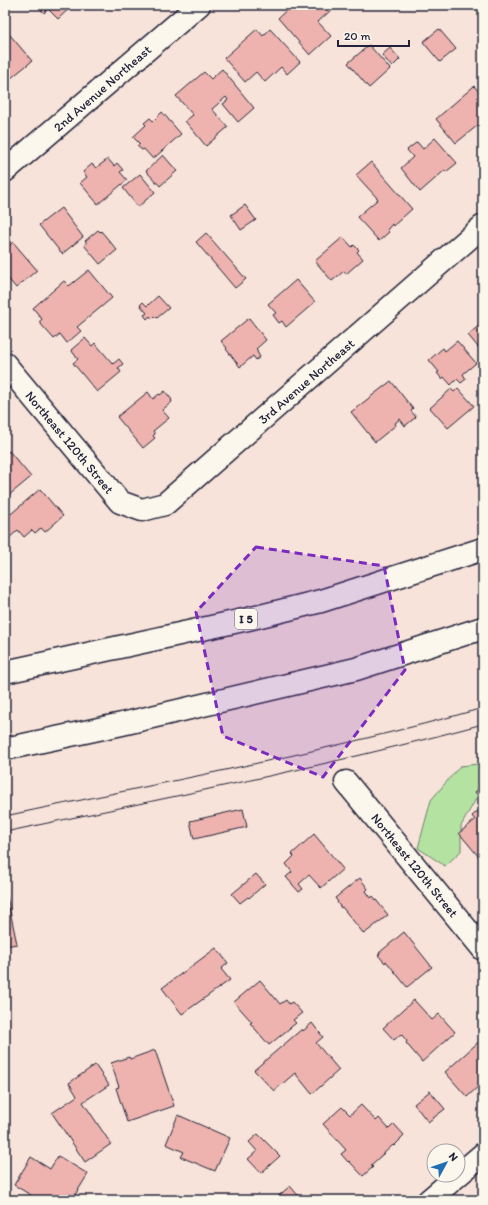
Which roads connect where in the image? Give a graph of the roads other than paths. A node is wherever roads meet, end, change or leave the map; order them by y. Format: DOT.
graph roads {
  1 [pos="199,5"];
  2 [pos="5,171"];
  3 [pos="483,226"];
  4 [pos="5,364"];
  5 [pos="120,502"];
  6 [pos="483,549"];
  7 [pos="483,628"];
  8 [pos="5,672"];
  9 [pos="5,749"];
  10 [pos="346,782"];
  11 [pos="483,949"];
  12 [pos="483,1154"];
  13 [pos="429,1200"];
  1 -- 2 [label="main road, 2nd Avenue Northeast"];
  3 -- 5 [label="main road, 3rd Avenue Northeast"];
  4 -- 5 [label="main road, Northeast 120th Street"];
  6 -- 8 [label="main road, I 5"];
  7 -- 9 [label="main road"];
  10 -- 11 [label="main road, Northeast 120th Street"];
  12 -- 13 [label="main road"];
}
